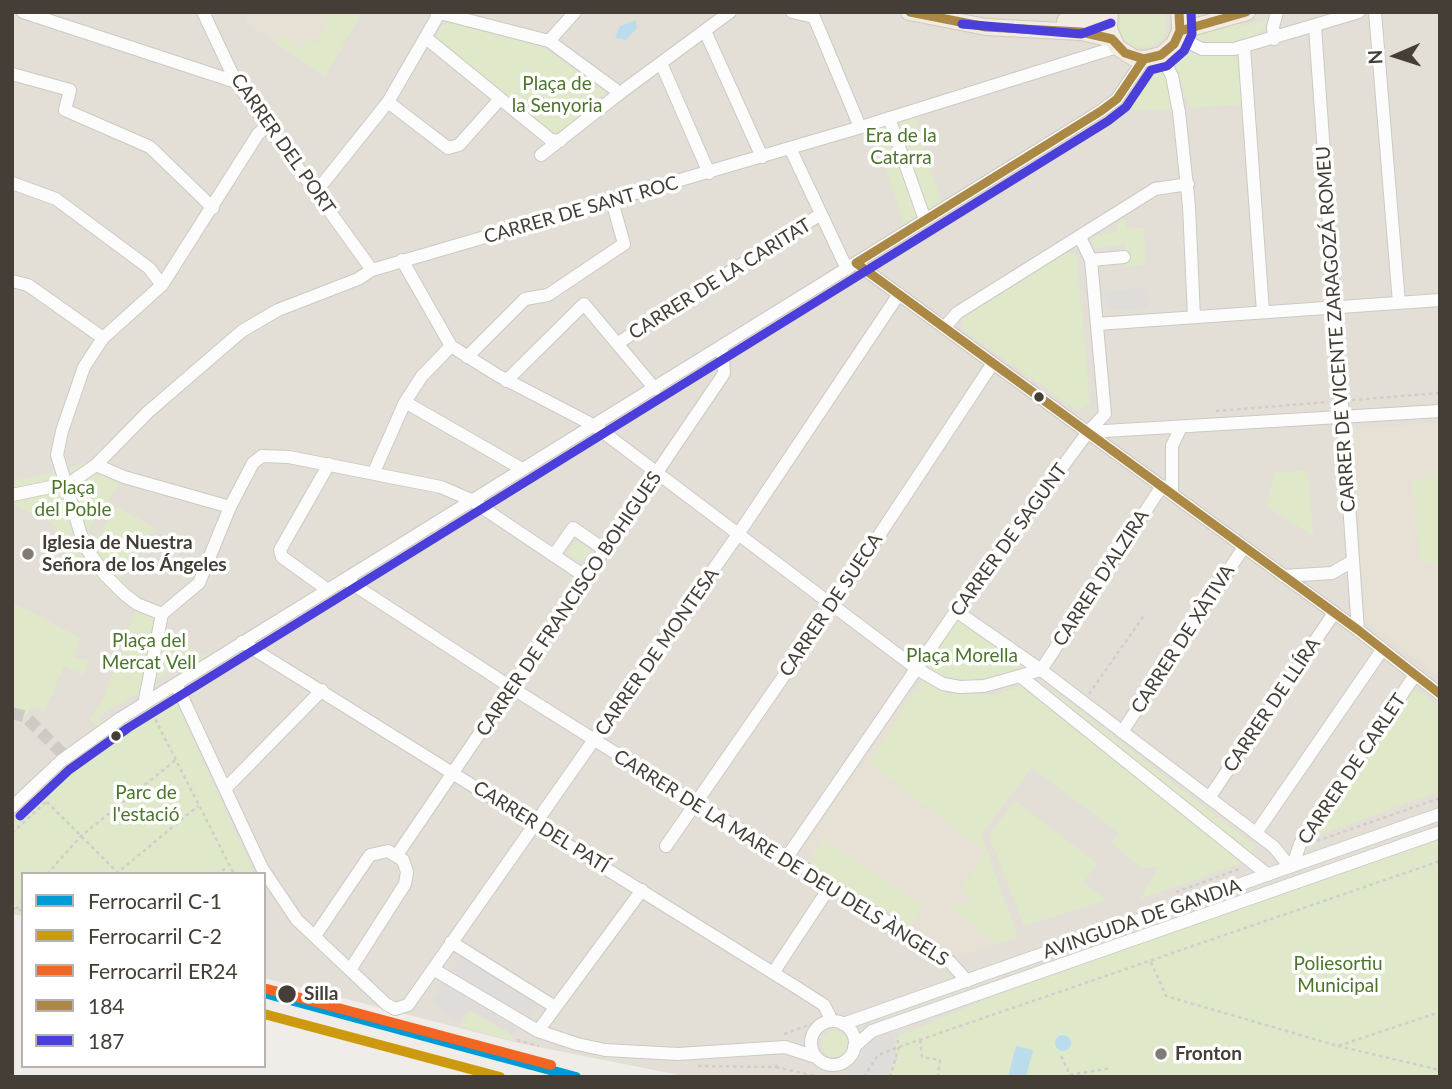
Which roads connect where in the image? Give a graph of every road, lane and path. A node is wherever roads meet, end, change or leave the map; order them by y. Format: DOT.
graph roads {
  1 [pos="23,12"];
  2 [pos="203,12"];
  3 [pos="575,12"];
  4 [pos="730,12"];
  5 [pos="792,12"];
  6 [pos="909,12"];
  7 [pos="963,12"];
  8 [pos="1108,12"];
  9 [pos="1179,12"];
  10 [pos="1247,12"];
  11 [pos="1277,12"];
  12 [pos="1359,12"];
  13 [pos="1375,12"];
  14 [pos="438,13"];
  15 [pos="1315,27"];
  16 [pos="705,31"];
  17 [pos="1179,34"];
  18 [pos="426,38"];
  19 [pos="1274,39"];
  20 [pos="549,41"];
  21 [pos="1114,43"];
  22 [pos="1244,47"];
  23 [pos="1161,55"];
  24 [pos="1144,59"];
  25 [pos="661,63"];
  26 [pos="12,75"];
  27 [pos="236,82"];
  28 [pos="620,93"];
  29 [pos="500,99"];
  30 [pos="388,102"];
  31 [pos="890,118"];
  32 [pos="268,125"];
  33 [pos="860,127"];
  34 [pos="559,141"];
  35 [pos="790,148"];
  36 [pos="541,155"];
  37 [pos="762,157"];
  38 [pos="709,173"];
  39 [pos="12,183"];
  40 [pos="1188,184"];
  41 [pos="316,192"];
  42 [pos="612,201"];
  43 [pos="213,208"];
  44 [pos="821,214"];
  45 [pos="925,220"];
  46 [pos="1080,237"];
  47 [pos="1124,257"];
  48 [pos="402,260"];
  49 [pos="1091,260"];
  50 [pos="852,266"];
  51 [pos="372,270"];
  52 [pos="12,281"];
  53 [pos="163,285"];
  54 [pos="899,294"];
  55 [pos="1440,300"];
  56 [pos="1398,303"];
  57 [pos="1335,307"];
  58 [pos="1263,312"];
  59 [pos="1194,317"];
  60 [pos="1097,324"];
  61 [pos="945,327"];
  62 [pos="103,338"];
  63 [pos="618,343"];
  64 [pos="451,346"];
  65 [pos="722,347"];
  66 [pos="467,357"];
  67 [pos="993,363"];
  68 [pos="506,381"];
  69 [pos="655,389"];
  70 [pos="1440,393"];
  71 [pos="1342,401"];
  72 [pos="405,402"];
  73 [pos="1206,411"];
  74 [pos="1440,411"];
  75 [pos="1343,415"];
  76 [pos="595,426"];
  77 [pos="1180,429"];
  78 [pos="1088,432"];
  79 [pos="329,464"];
  80 [pos="96,465"];
  81 [pos="522,469"];
  82 [pos="374,472"];
  83 [pos="658,473"];
  84 [pos="65,485"];
  85 [pos="1166,490"];
  86 [pos="12,495"];
  87 [pos="471,500"];
  88 [pos="230,507"];
  89 [pos="738,533"];
  90 [pos="1244,547"];
  91 [pos="605,550"];
  92 [pos="554,555"];
  93 [pos="1351,562"];
  94 [pos="1283,576"];
  95 [pos="586,577"];
  96 [pos="345,579"];
  97 [pos="328,590"];
  98 [pos="832,605"];
  99 [pos="956,611"];
  100 [pos="1334,613"];
  101 [pos="162,614"];
  102 [pos="1145,614"];
  103 [pos="1358,630"];
  104 [pos="242,642"];
  105 [pos="1382,650"];
  106 [pos="917,669"];
  107 [pos="1041,670"];
  108 [pos="1415,675"];
  109 [pos="1020,676"];
  110 [pos="176,684"];
  111 [pos="512,688"];
  112 [pos="322,690"];
  113 [pos="1440,694"];
  114 [pos="1083,702"];
  115 [pos="148,704"];
  116 [pos="1122,732"];
  117 [pos="595,740"];
  118 [pos="177,760"];
  119 [pos="453,773"];
  120 [pos="225,789"];
  121 [pos="40,794"];
  122 [pos="1209,798"];
  123 [pos="1440,798"];
  124 [pos="47,801"];
  125 [pos="695,803"];
  126 [pos="198,806"];
  127 [pos="12,807"];
  128 [pos="1440,814"];
  129 [pos="537,824"];
  130 [pos="1440,832"];
  131 [pos="1256,833"];
  132 [pos="12,834"];
  133 [pos="81,836"];
  134 [pos="666,846"];
  135 [pos="1299,848"];
  136 [pos="397,855"];
  137 [pos="787,857"];
  138 [pos="1440,861"];
  139 [pos="230,866"];
  140 [pos="1292,866"];
  141 [pos="49,872"];
  142 [pos="117,872"];
  143 [pos="119,872"];
  144 [pos="220,872"];
  145 [pos="233,872"];
  146 [pos="265,872"];
  147 [pos="266,874"];
  148 [pos="1268,875"];
  149 [pos="831,886"];
  150 [pos="642,890"];
  151 [pos="315,936"];
  152 [pos="451,943"];
  153 [pos="1151,962"];
  154 [pos="350,970"];
  155 [pos="433,970"];
  156 [pos="774,973"];
  157 [pos="967,981"];
  158 [pos="555,1007"];
  159 [pos="1440,1012"];
  160 [pos="838,1023"];
  161 [pos="538,1031"];
  162 [pos="814,1033"];
  163 [pos="920,1040"];
  164 [pos="1338,1046"];
  165 [pos="785,1047"];
  166 [pos="900,1047"];
  167 [pos="854,1048"];
  168 [pos="1061,1056"];
  169 [pos="816,1057"];
  170 [pos="776,1067"];
  171 [pos="1111,1068"];
  172 [pos="1440,1070"];
  173 [pos="1069,1076"];
  174 [pos="819,1077"];
  175 [pos="864,1077"];
  176 [pos="890,1077"];
  177 [pos="938,1077"];
  1 -- 27 [label="street"];
  2 -- 27 [label="street, CARRER DEL PORT"];
  3 -- 20 [label="street"];
  4 -- 16 [label="street"];
  5 -- 33 [label="street"];
  6 -- 21 [label="main road"];
  7 -- 8 [label="main road"];
  8 -- 21 [label="main road"];
  9 -- 17 [label="main road"];
  10 -- 17 [label="main road"];
  11 -- 19 [label="street"];
  12 -- 15 [label="street"];
  13 -- 56 [label="street"];
  14 -- 18 [label="street"];
  14 -- 20 [label="street"];
  15 -- 19 [label="street"];
  15 -- 57 [label="street, CARRER DE VICENTE ZARAGOZÁ ROMEU"];
  16 -- 25 [label="street"];
  16 -- 37 [label="street"];
  17 -- 22 [label="street"];
  17 -- 23 [label="main road"];
  18 -- 29 [label="street"];
  18 -- 30 [label="street"];
  19 -- 22 [label="street"];
  20 -- 28 [label="street"];
  21 -- 24 [label="main road"];
  21 -- 31 [label="street, CARRER DE SANT ROC"];
  22 -- 58 [label="street"];
  23 -- 24 [label="main road"];
  23 -- 40 [label="street"];
  24 -- 45 [label="street"];
  25 -- 28 [label="street"];
  25 -- 38 [label="street"];
  26 -- 43 [label="street"];
  27 -- 32 [label="street, CARRER DEL PORT"];
  28 -- 34 [label="street"];
  29 -- 30 [label="street"];
  29 -- 34 [label="street"];
  30 -- 41 [label="street"];
  31 -- 33 [label="street, CARRER DE SANT ROC"];
  31 -- 45 [label="street"];
  32 -- 41 [label="street, CARRER DEL PORT"];
  32 -- 43 [label="street"];
  33 -- 35 [label="street, CARRER DE SANT ROC"];
  34 -- 36 [label="street"];
  35 -- 37 [label="street, CARRER DE SANT ROC"];
  35 -- 44 [label="street"];
  37 -- 38 [label="street, CARRER DE SANT ROC"];
  38 -- 42 [label="street, CARRER DE SANT ROC"];
  39 -- 53 [label="street"];
  40 -- 46 [label="street"];
  40 -- 59 [label="street"];
  41 -- 51 [label="street, CARRER DEL PORT"];
  42 -- 48 [label="street, CARRER DE SANT ROC"];
  42 -- 66 [label="street"];
  43 -- 53 [label="street"];
  44 -- 50 [label="street"];
  44 -- 63 [label="street, CARRER DE LA CARITAT"];
  45 -- 50 [label="street"];
  46 -- 49 [label="street"];
  46 -- 61 [label="street"];
  47 -- 49 [label="street"];
  48 -- 51 [label="street, CARRER DE SANT ROC"];
  48 -- 64 [label="street"];
  49 -- 60 [label="street, CARRER DE SAGUNT"];
  50 -- 54 [label="street"];
  50 -- 65 [label="street"];
  51 -- 80 [label="street, CARRER DE SANT ROC"];
  52 -- 62 [label="street"];
  53 -- 62 [label="street"];
  54 -- 61 [label="street"];
  54 -- 89 [label="street, CARRER DE MONTESA"];
  55 -- 56 [label="street"];
  56 -- 57 [label="street"];
  57 -- 58 [label="street"];
  57 -- 71 [label="street, CARRER DE VICENTE ZARAGOZÁ ROMEU"];
  58 -- 59 [label="street"];
  59 -- 60 [label="street"];
  60 -- 78 [label="street, CARRER DE SAGUNT"];
  61 -- 67 [label="street"];
  62 -- 84 [label="street"];
  63 -- 68 [label="street, CARRER DE LA CARITAT"];
  63 -- 69 [label="street, CARRER DE LA CARITAT"];
  64 -- 66 [label="street"];
  64 -- 72 [label="street"];
  65 -- 69 [label="street"];
  65 -- 83 [label="street, CARRER DE FRANCISCO BOHIGUES"];
  66 -- 68 [label="street"];
  67 -- 78 [label="street"];
  67 -- 98 [label="street, CARRER DE SUECA"];
  68 -- 76 [label="street"];
  69 -- 76 [label="street"];
  70 -- 71 [label="path"];
  71 -- 73 [label="path"];
  71 -- 75 [label="street, CARRER DE VICENTE ZARAGOZÁ ROMEU"];
  72 -- 81 [label="street"];
  72 -- 82 [label="street"];
  74 -- 75 [label="street"];
  75 -- 77 [label="street"];
  75 -- 93 [label="street, CARRER DE VICENTE ZARAGOZÁ ROMEU"];
  76 -- 81 [label="street"];
  76 -- 83 [label="street"];
  77 -- 78 [label="street"];
  77 -- 85 [label="street"];
  78 -- 85 [label="street"];
  78 -- 99 [label="street, CARRER DE SAGUNT"];
  79 -- 82 [label="street"];
  79 -- 88 [label="street"];
  79 -- 97 [label="street"];
  80 -- 84 [label="street"];
  80 -- 88 [label="street"];
  81 -- 87 [label="street"];
  82 -- 87 [label="street"];
  83 -- 89 [label="street"];
  83 -- 91 [label="street, CARRER DE FRANCISCO BOHIGUES"];
  84 -- 86 [label="street"];
  84 -- 101 [label="street"];
  85 -- 90 [label="street"];
  85 -- 107 [label="street, CARRER D'ALZIRA"];
  87 -- 92 [label="street"];
  87 -- 96 [label="street"];
  88 -- 101 [label="street"];
  89 -- 98 [label="street"];
  89 -- 117 [label="street, CARRER DE MONTESA"];
  90 -- 94 [label="street"];
  90 -- 116 [label="street, CARRER DE XÀTIVA"];
  91 -- 92 [label="street"];
  91 -- 95 [label="street, CARRER DE FRANCISCO BOHIGUES"];
  92 -- 95 [label="street"];
  93 -- 94 [label="street"];
  93 -- 103 [label="street, CARRER DE VICENTE ZARAGOZÁ ROMEU"];
  94 -- 100 [label="street"];
  95 -- 111 [label="street, CARRER DE FRANCISCO BOHIGUES"];
  96 -- 97 [label="street"];
  96 -- 111 [label="street, CARRER DE LA MARE DE DEU DELS ÀNGELS"];
  97 -- 104 [label="street"];
  98 -- 106 [label="street"];
  98 -- 125 [label="street, CARRER DE SUECA"];
  99 -- 106 [label="street, CARRER DE SAGUNT"];
  99 -- 107 [label="street"];
  100 -- 103 [label="street"];
  100 -- 122 [label="street, CARRER DE LLÍRA"];
  101 -- 115 [label="street"];
  102 -- 114 [label="path"];
  103 -- 105 [label="street"];
  104 -- 110 [label="street"];
  104 -- 112 [label="street, CARRER DEL PATÍ"];
  105 -- 108 [label="street"];
  105 -- 131 [label="street"];
  106 -- 109 [label="street"];
  106 -- 137 [label="street, CARRER DE SAGUNT"];
  107 -- 109 [label="street"];
  107 -- 114 [label="street"];
  108 -- 113 [label="street"];
  108 -- 135 [label="street, CARRER DE CARLET"];
  109 -- 148 [label="street"];
  110 -- 120 [label="street"];
  110 -- 127 [label="street"];
  111 -- 117 [label="street, CARRER DE LA MARE DE DEU DELS ÀNGELS"];
  111 -- 119 [label="street, CARRER DE FRANCISCO BOHIGUES"];
  112 -- 119 [label="street, CARRER DEL PATÍ"];
  112 -- 120 [label="street"];
  114 -- 116 [label="street"];
  115 -- 118 [label="path"];
  116 -- 122 [label="street"];
  117 -- 125 [label="street, CARRER DE LA MARE DE DEU DELS ÀNGELS"];
  117 -- 129 [label="street, CARRER DE MONTESA"];
  118 -- 126 [label="path"];
  118 -- 133 [label="path"];
  119 -- 129 [label="street, CARRER DEL PATÍ"];
  119 -- 136 [label="street, CARRER DE FRANCISCO BOHIGUES"];
  120 -- 146 [label="street"];
  121 -- 124 [label="path"];
  122 -- 131 [label="street"];
  123 -- 135 [label="path"];
  124 -- 132 [label="path"];
  124 -- 133 [label="path"];
  125 -- 134 [label="street, CARRER DE SUECA"];
  125 -- 137 [label="street, CARRER DE LA MARE DE DEU DELS ÀNGELS"];
  126 -- 139 [label="path"];
  126 -- 143 [label="path"];
  128 -- 140 [label="street, AVINGUDA DE GANDIA"];
  129 -- 150 [label="street, CARRER DEL PATÍ"];
  129 -- 152 [label="street, CARRER DE MONTESA"];
  130 -- 167 [label="street, AVINGUDA DE GANDIA"];
  131 -- 140 [label="street"];
  133 -- 141 [label="path"];
  133 -- 142 [label="path"];
  135 -- 140 [label="street, CARRER DE CARLET"];
  136 -- 151 [label="street"];
  136 -- 154 [label="street"];
  137 -- 149 [label="street, CARRER DE LA MARE DE DEU DELS ÀNGELS"];
  138 -- 153 [label="path"];
  139 -- 144 [label="path"];
  139 -- 145 [label="path"];
  140 -- 148 [label="street, AVINGUDA DE GANDIA"];
  147 -- 151 [label="street"];
  148 -- 157 [label="street, AVINGUDA DE GANDIA"];
  149 -- 156 [label="street"];
  149 -- 157 [label="street, CARRER DE LA MARE DE DEU DELS ÀNGELS"];
  150 -- 156 [label="street, CARRER DEL PATÍ"];
  150 -- 158 [label="street"];
  151 -- 154 [label="street"];
  152 -- 155 [label="street, CARRER DE MONTESA"];
  152 -- 158 [label="street"];
  153 -- 163 [label="path"];
  153 -- 164 [label="path"];
  154 -- 155 [label="street, CARRER DE MONTESA"];
  155 -- 161 [label="street"];
  156 -- 160 [label="street, CARRER DEL PATÍ"];
  157 -- 160 [label="street, AVINGUDA DE GANDIA"];
  158 -- 161 [label="street"];
  159 -- 164 [label="path"];
  160 -- 162 [label="street"];
  160 -- 167 [label="street"];
  161 -- 165 [label="street"];
  162 -- 165 [label="street"];
  162 -- 169 [label="street"];
  163 -- 166 [label="path"];
  163 -- 177 [label="path"];
  164 -- 172 [label="path"];
  165 -- 169 [label="street"];
  166 -- 175 [label="path"];
  166 -- 176 [label="path"];
  167 -- 169 [label="street"];
  168 -- 173 [label="path"];
  170 -- 174 [label="path"];
  171 -- 173 [label="path"];
}
